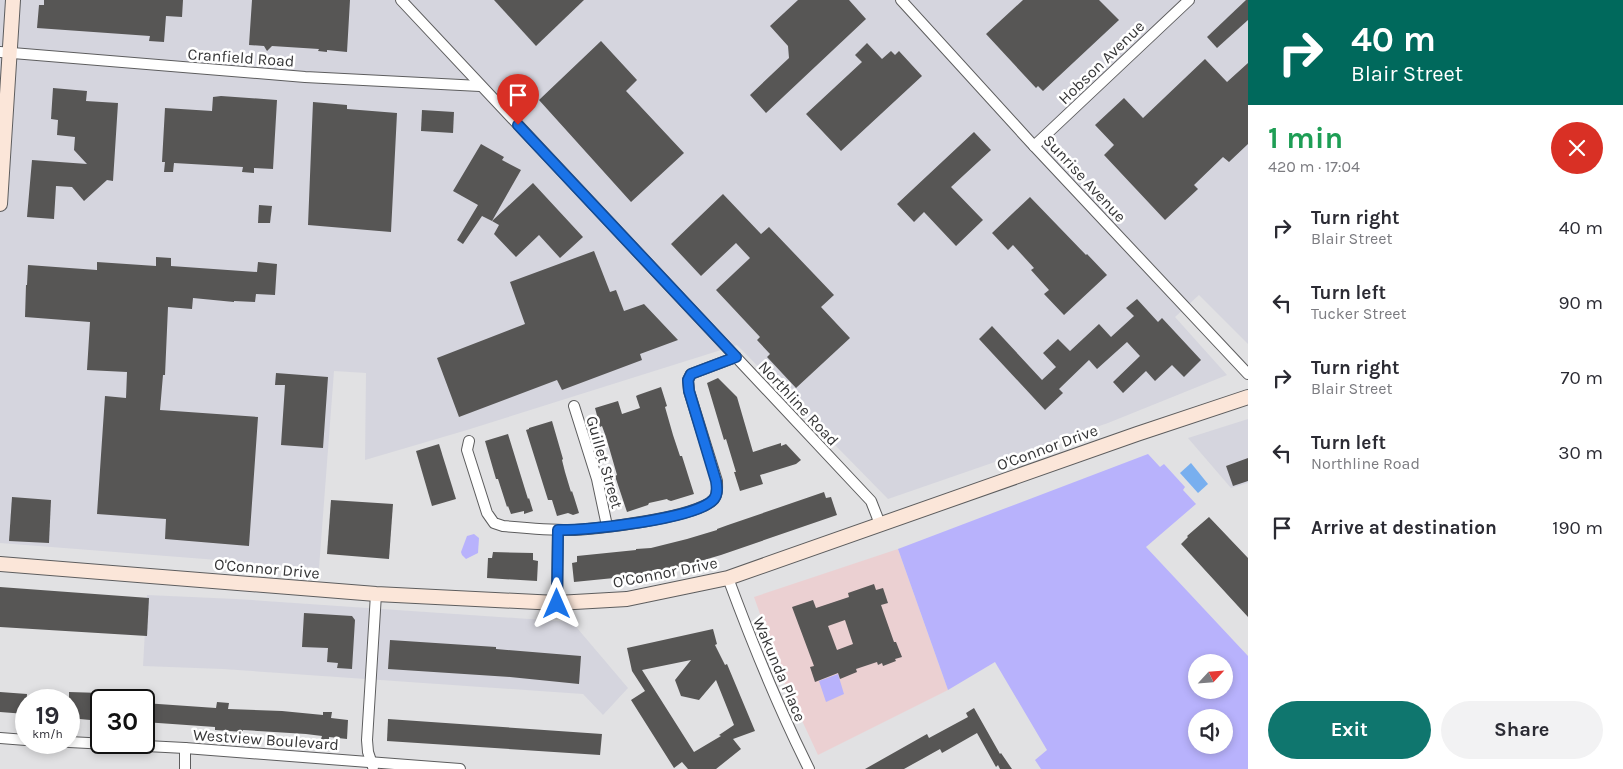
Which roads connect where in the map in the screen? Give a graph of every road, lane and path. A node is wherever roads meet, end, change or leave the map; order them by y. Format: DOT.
graph roads {
  1 [pos="13,0"];
  2 [pos="401,0"];
  3 [pos="901,0"];
  4 [pos="1189,0"];
  5 [pos="5,52"];
  6 [pos="480,86"];
  7 [pos="1034,146"];
  8 [pos="0,204"];
  9 [pos="736,357"];
  10 [pos="1248,374"];
  11 [pos="1248,396"];
  12 [pos="574,406"];
  13 [pos="469,441"];
  14 [pos="880,524"];
  15 [pos="607,526"];
  16 [pos="558,530"];
  17 [pos="0,564"];
  18 [pos="728,578"];
  19 [pos="376,594"];
  20 [pos="557,604"];
  21 [pos="0,738"];
  22 [pos="15,739"];
  23 [pos="80,743"];
  24 [pos="185,748"];
  25 [pos="372,765"];
  26 [pos="185,769"];
  27 [pos="460,769"];
  28 [pos="809,769"];
  1 -- 5 [label="main road"];
  2 -- 6 [label="street, Northline Road"];
  3 -- 7 [label="street, Sunrise Avenue"];
  4 -- 7 [label="street, Hobson Avenue"];
  5 -- 6 [label="street, Cranfield Road"];
  5 -- 8 [label="main road"];
  6 -- 9 [label="street, Northline Road"];
  7 -- 10 [label="street, Sunrise Avenue"];
  9 -- 14 [label="street, Northline Road"];
  9 -- 15 [label="street"];
  11 -- 14 [label="main road, O'Connor Drive"];
  12 -- 15 [label="street, Guillet Street"];
  13 -- 16 [label="street"];
  14 -- 18 [label="main road, O'Connor Drive"];
  15 -- 16 [label="street"];
  16 -- 20 [label="street"];
  17 -- 19 [label="main road, O'Connor Drive"];
  18 -- 20 [label="main road, O'Connor Drive"];
  18 -- 28 [label="street, Wakunda Place"];
  19 -- 20 [label="main road, O'Connor Drive"];
  19 -- 25 [label="street"];
  21 -- 22 [label="street"];
  23 -- 24 [label="street, Westview Boulevard"];
  24 -- 25 [label="street, Westview Boulevard"];
  24 -- 26 [label="street"];
  25 -- 27 [label="street, Westview Boulevard"];
}
